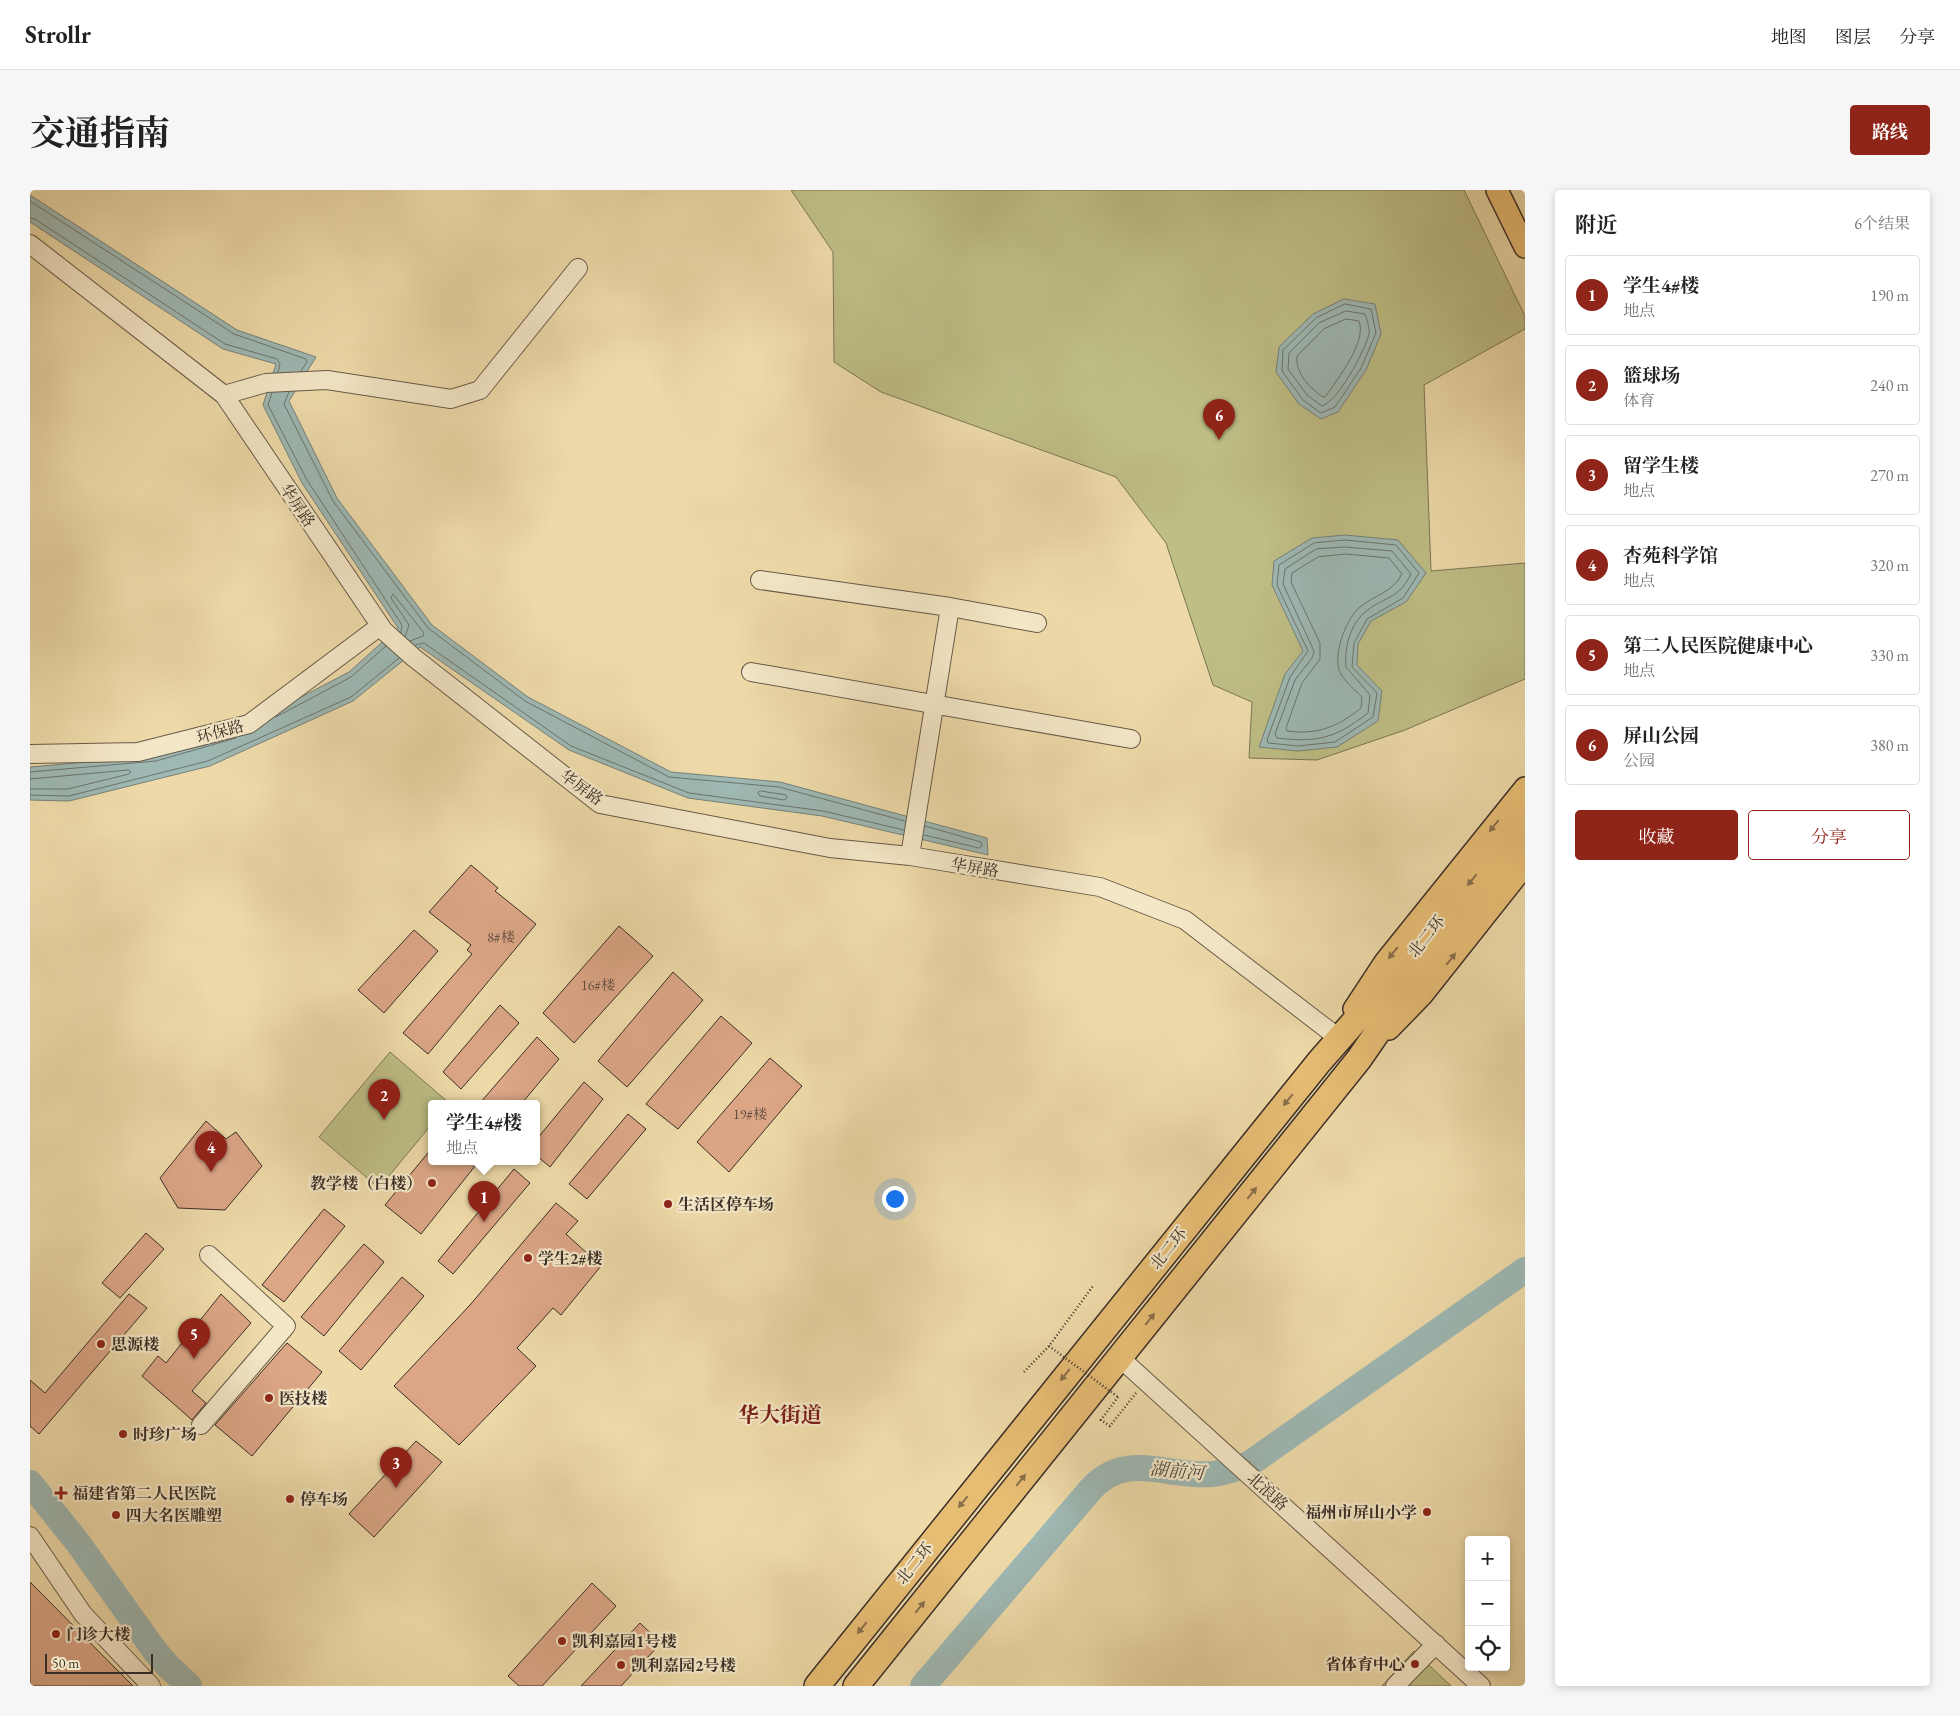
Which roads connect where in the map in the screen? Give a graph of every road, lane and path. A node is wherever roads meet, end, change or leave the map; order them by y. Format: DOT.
graph roads {
  1 [pos="1497,190"];
  2 [pos="30,244"];
  3 [pos="1525,247"];
  4 [pos="578,268"];
  5 [pos="224,395"];
  6 [pos="760,580"];
  7 [pos="950,607"];
  8 [pos="1037,623"];
  9 [pos="382,628"];
  10 [pos="750,672"];
  11 [pos="934,704"];
  12 [pos="1131,740"];
  13 [pos="30,754"];
  14 [pos="1525,788"];
  15 [pos="1525,815"];
  16 [pos="1525,843"];
  17 [pos="911,848"];
  18 [pos="1525,865"];
  19 [pos="1403,979"];
  20 [pos="1336,1036"];
  21 [pos="1359,1059"];
  22 [pos="1318,1062"];
  23 [pos="209,1255"];
  24 [pos="1093,1286"];
  25 [pos="1049,1346"];
  26 [pos="1119,1357"];
  27 [pos="1024,1372"];
  28 [pos="1137,1392"];
  29 [pos="201,1425"];
  30 [pos="30,1536"];
  31 [pos="1436,1644"];
  32 [pos="834,1663"];
  33 [pos="858,1685"];
  34 [pos="151,1686"];
  35 [pos="810,1686"];
  36 [pos="817,1686"];
  37 [pos="1395,1686"];
  38 [pos="1481,1686"];
  1 -- 3 [label="main road"];
  2 -- 5 [label="street, 华屏路"];
  4 -- 5 [label="street"];
  5 -- 9 [label="street, 华屏路"];
  6 -- 7 [label="street"];
  7 -- 8 [label="street"];
  7 -- 11 [label="street"];
  9 -- 13 [label="street, 环保路"];
  9 -- 17 [label="street, 华屏路"];
  10 -- 11 [label="street"];
  11 -- 12 [label="street"];
  11 -- 17 [label="street"];
  14 -- 20 [label="main road, one-way"];
  15 -- 19 [label="highway, 北二环, one-way"];
  16 -- 19 [label="highway, 北二环"];
  17 -- 20 [label="street, 华屏路"];
  21 -- 18 [label="main road, one-way"];
  19 -- 21 [label="highway, 北二环"];
  19 -- 22 [label="highway, 北二环"];
  20 -- 22 [label="main road"];
  26 -- 21 [label="highway, 北二环, one-way"];
  22 -- 32 [label="highway, 北二环, one-way"];
  23 -- 29 [label="street"];
  24 -- 25 [label="path"];
  25 -- 27 [label="path"];
  25 -- 28 [label="path, bridge"];
  26 -- 31 [label="street, 北浪路"];
  33 -- 26 [label="highway, 北二环, one-way"];
  30 -- 34 [label="street"];
  31 -- 37 [label="street"];
  31 -- 38 [label="street, 北浪路"];
  32 -- 35 [label="main road"];
  32 -- 36 [label="highway, 北二环"];
}
